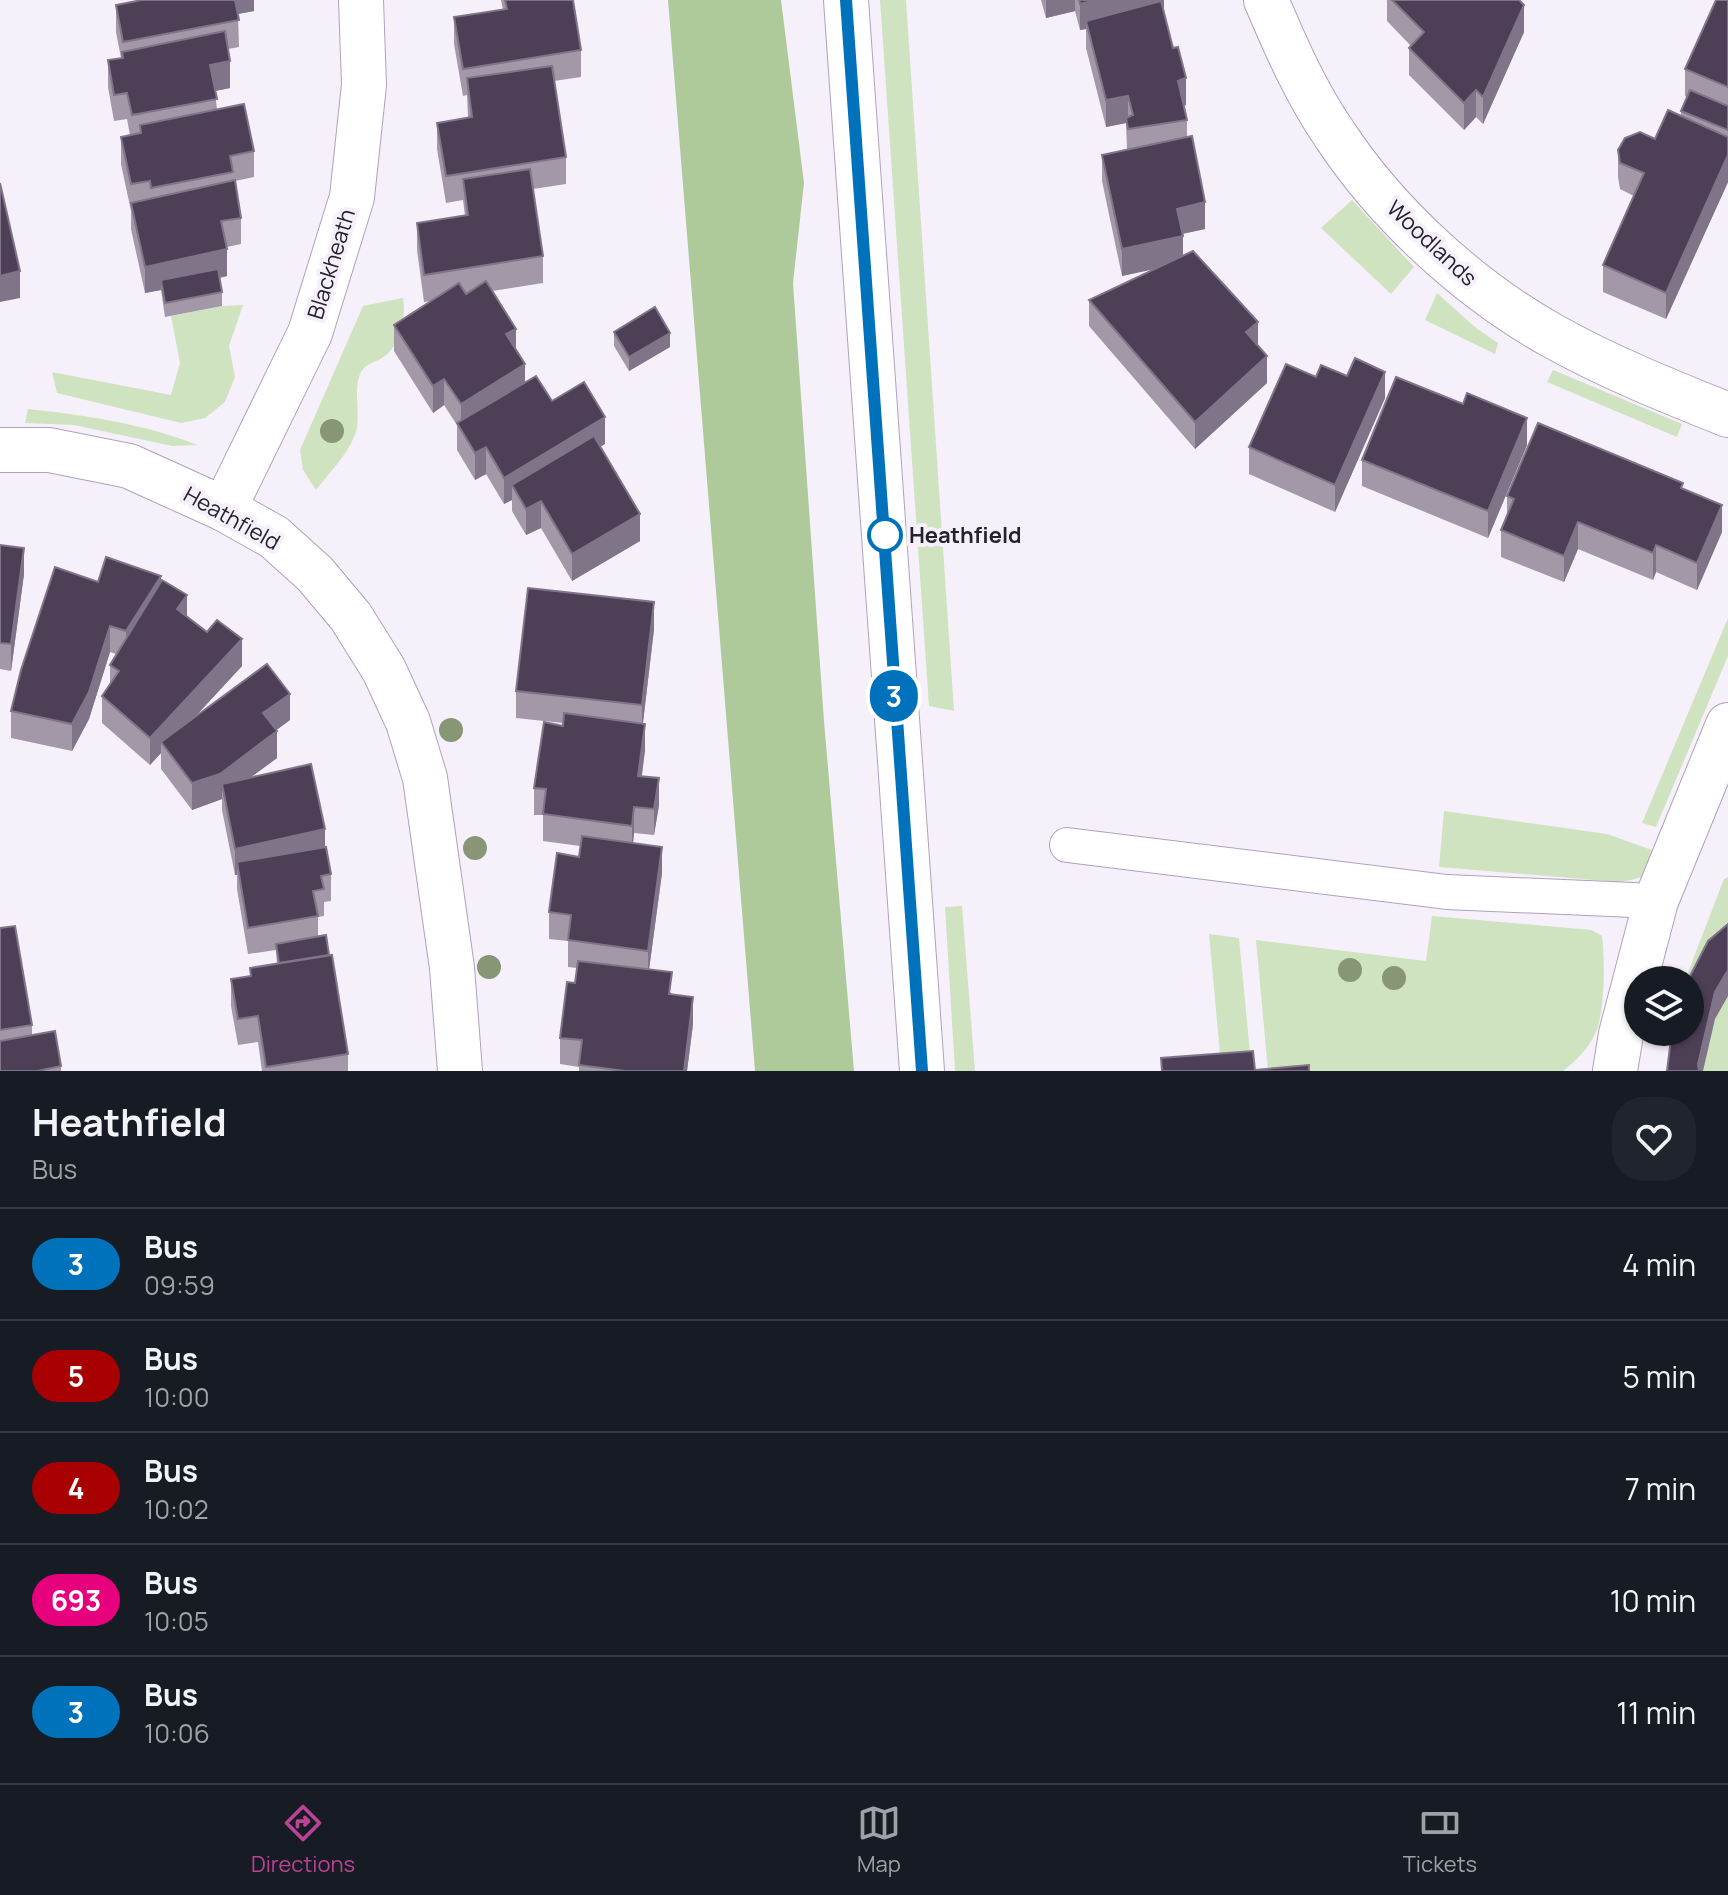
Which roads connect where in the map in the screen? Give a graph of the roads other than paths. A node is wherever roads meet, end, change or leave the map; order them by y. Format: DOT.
graph roads {
  1 [pos="361,0"];
  2 [pos="846,0"];
  3 [pos="1266,0"];
  4 [pos="1728,415"];
  5 [pos="0,450"];
  6 [pos="224,509"];
  7 [pos="1728,725"];
  8 [pos="1067,845"];
  9 [pos="1656,901"];
  10 [pos="460,1071"];
  11 [pos="922,1071"];
  12 [pos="1615,1071"];
  1 -- 6 [label="street, Blackheath"];
  2 -- 11 [label="street"];
  3 -- 4 [label="street, Woodlands"];
  5 -- 6 [label="street, Heathfield"];
  6 -- 10 [label="street, Heathfield"];
  7 -- 9 [label="street"];
  8 -- 9 [label="lane"];
  9 -- 12 [label="street"];
}
